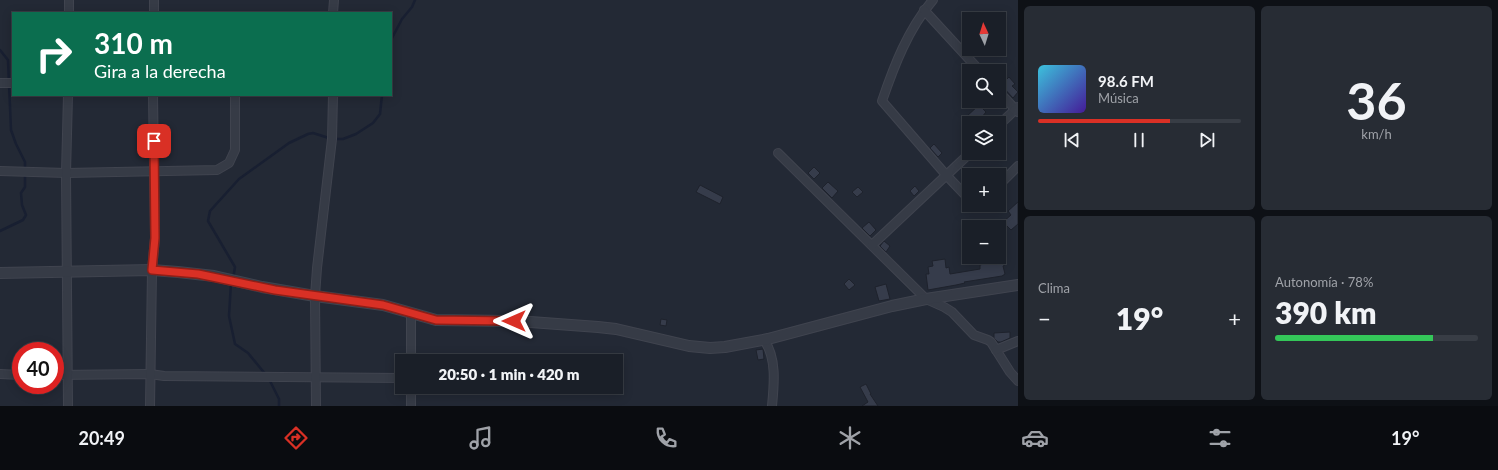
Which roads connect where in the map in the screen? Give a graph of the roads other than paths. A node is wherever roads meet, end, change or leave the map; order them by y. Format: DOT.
graph roads {
  1 [pos="69,0"];
  2 [pos="154,0"];
  3 [pos="334,0"];
  4 [pos="933,0"];
  5 [pos="924,10"];
  6 [pos="69,12"];
  7 [pos="154,12"];
  8 [pos="334,12"];
  9 [pos="974,64"];
  10 [pos="0,83"];
  11 [pos="12,83"];
  12 [pos="68,96"];
  13 [pos="153,96"];
  14 [pos="235,96"];
  15 [pos="333,96"];
  16 [pos="1006,99"];
  17 [pos="1017,110"];
  18 [pos="1006,119"];
  19 [pos="778,154"];
  20 [pos="963,160"];
  21 [pos="1018,166"];
  22 [pos="0,171"];
  23 [pos="154,171"];
  24 [pos="66,173"];
  25 [pos="947,176"];
  26 [pos="1006,178"];
  27 [pos="962,192"];
  28 [pos="872,245"];
  29 [pos="152,270"];
  30 [pos="67,272"];
  31 [pos="0,273"];
  32 [pos="1018,279"];
  33 [pos="1014,285"];
  34 [pos="315,296"];
  35 [pos="926,299"];
  36 [pos="411,314"];
  37 [pos="764,340"];
  38 [pos="1018,341"];
  39 [pos="996,350"];
  40 [pos="411,354"];
  41 [pos="0,374"];
  42 [pos="150,374"];
  43 [pos="12,375"];
  44 [pos="64,376"];
  45 [pos="67,376"];
  46 [pos="315,377"];
  47 [pos="395,378"];
  48 [pos="1018,381"];
  49 [pos="411,394"];
  50 [pos="68,406"];
  51 [pos="150,406"];
  52 [pos="316,406"];
  53 [pos="411,406"];
  54 [pos="772,406"];
  1 -- 6 [label="street"];
  2 -- 7 [label="street"];
  3 -- 8 [label="street"];
  4 -- 5 [label="street"];
  5 -- 9 [label="street"];
  5 -- 25 [label="street"];
  10 -- 11 [label="street"];
  12 -- 24 [label="street"];
  13 -- 23 [label="street"];
  14 -- 23 [label="street"];
  15 -- 34 [label="street"];
  16 -- 17 [label="street"];
  17 -- 18 [label="street"];
  19 -- 28 [label="street"];
  20 -- 25 [label="street"];
  21 -- 26 [label="street"];
  22 -- 24 [label="street"];
  23 -- 24 [label="street"];
  23 -- 29 [label="street"];
  24 -- 30 [label="street"];
  25 -- 27 [label="street"];
  25 -- 28 [label="street"];
  28 -- 35 [label="street"];
  29 -- 30 [label="street"];
  29 -- 34 [label="street"];
  29 -- 42 [label="street"];
  30 -- 31 [label="street"];
  30 -- 45 [label="street"];
  32 -- 33 [label="street"];
  33 -- 35 [label="street"];
  34 -- 36 [label="street"];
  34 -- 46 [label="street"];
  35 -- 37 [label="street"];
  35 -- 39 [label="street"];
  36 -- 37 [label="street"];
  36 -- 40 [label="street"];
  37 -- 54 [label="street"];
  38 -- 39 [label="street"];
  39 -- 48 [label="street"];
  41 -- 43 [label="street"];
  42 -- 45 [label="street"];
  42 -- 46 [label="street"];
  42 -- 51 [label="street"];
  44 -- 45 [label="street"];
  45 -- 50 [label="street"];
  46 -- 47 [label="street"];
  46 -- 52 [label="street"];
  49 -- 53 [label="street"];
}
